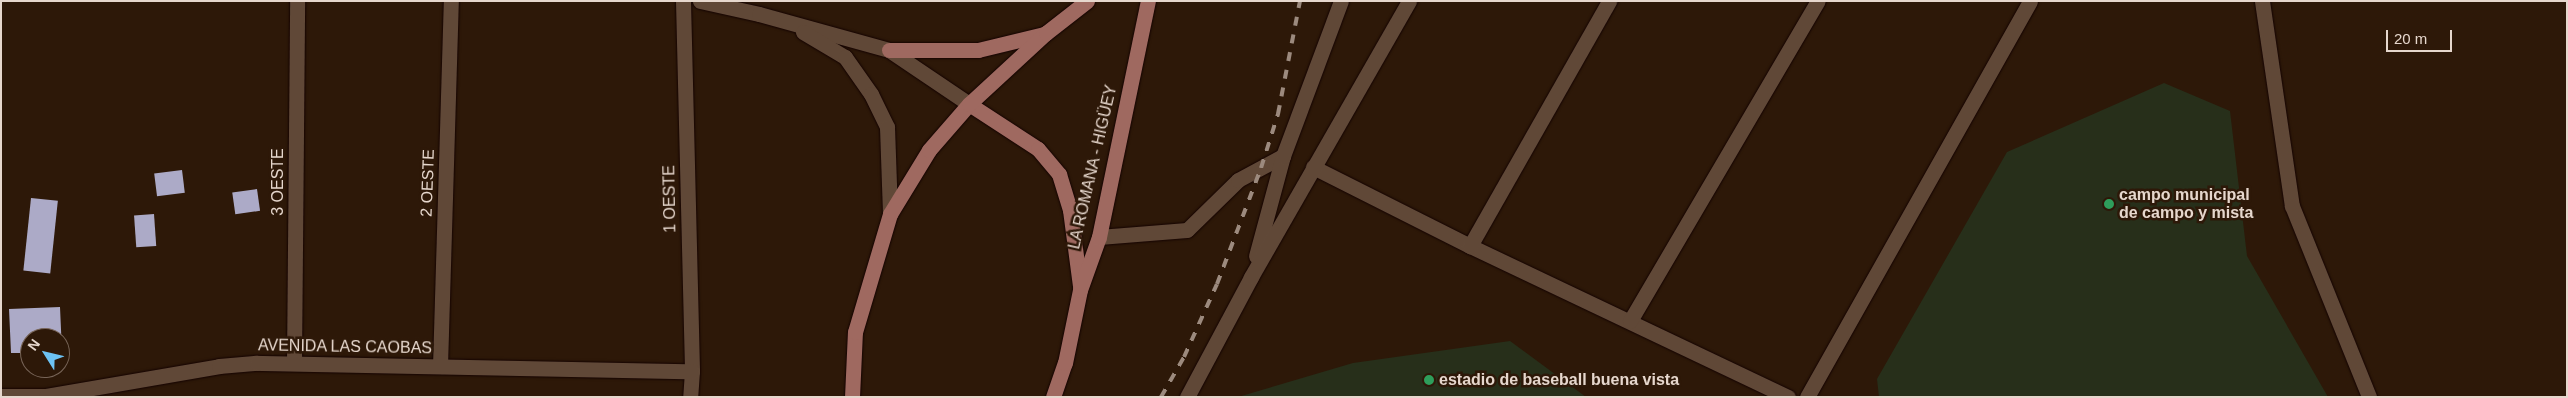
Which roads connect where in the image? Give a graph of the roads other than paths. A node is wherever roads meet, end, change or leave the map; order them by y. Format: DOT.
graph roads {
  1 [pos="297,1"];
  2 [pos="450,1"];
  3 [pos="683,1"];
  4 [pos="700,1"];
  5 [pos="1087,1"];
  6 [pos="1148,1"];
  7 [pos="1341,1"];
  8 [pos="1409,1"];
  9 [pos="1609,1"];
  10 [pos="1818,1"];
  11 [pos="2030,1"];
  12 [pos="2262,1"];
  13 [pos="763,7"];
  14 [pos="786,22"];
  15 [pos="1046,33"];
  16 [pos="889,50"];
  17 [pos="969,104"];
  18 [pos="1283,156"];
  19 [pos="1313,167"];
  20 [pos="890,214"];
  21 [pos="1099,237"];
  22 [pos="1470,246"];
  23 [pos="1251,277"];
  24 [pos="1080,290"];
  25 [pos="1630,321"];
  26 [pos="294,362"];
  27 [pos="440,366"];
  28 [pos="692,371"];
  29 [pos="1,396"];
  30 [pos="690,397"];
  31 [pos="852,397"];
  32 [pos="1052,397"];
  33 [pos="1187,397"];
  34 [pos="1788,397"];
  35 [pos="1807,397"];
  36 [pos="2369,397"];
  1 -- 26 [label="street, 3 OESTE"];
  2 -- 27 [label="street, 2 OESTE"];
  3 -- 28 [label="street, 1 OESTE"];
  4 -- 13 [label="street"];
  5 -- 15 [label="main road"];
  6 -- 21 [label="main road, LA ROMANA - HIGÜEY"];
  7 -- 18 [label="street"];
  8 -- 19 [label="street"];
  9 -- 22 [label="street"];
  10 -- 25 [label="street"];
  11 -- 35 [label="street"];
  12 -- 36 [label="street"];
  13 -- 14 [label="street"];
  14 -- 16 [label="street"];
  14 -- 20 [label="street"];
  15 -- 16 [label="main road"];
  15 -- 17 [label="main road"];
  16 -- 17 [label="street"];
  17 -- 20 [label="main road"];
  17 -- 24 [label="main road"];
  18 -- 21 [label="street"];
  18 -- 23 [label="street"];
  19 -- 22 [label="street"];
  19 -- 23 [label="street"];
  20 -- 31 [label="main road"];
  21 -- 24 [label="main road, LA ROMANA - HIGÜEY"];
  22 -- 25 [label="street"];
  23 -- 33 [label="street"];
  24 -- 32 [label="main road, LA ROMANA - HIGÜEY"];
  25 -- 34 [label="street"];
  26 -- 27 [label="street, AVENIDA LAS CAOBAS"];
  26 -- 29 [label="street, AVENIDA LAS CAOBAS"];
  27 -- 28 [label="street, AVENIDA LAS CAOBAS"];
  28 -- 30 [label="street, 1 OESTE"];
}
